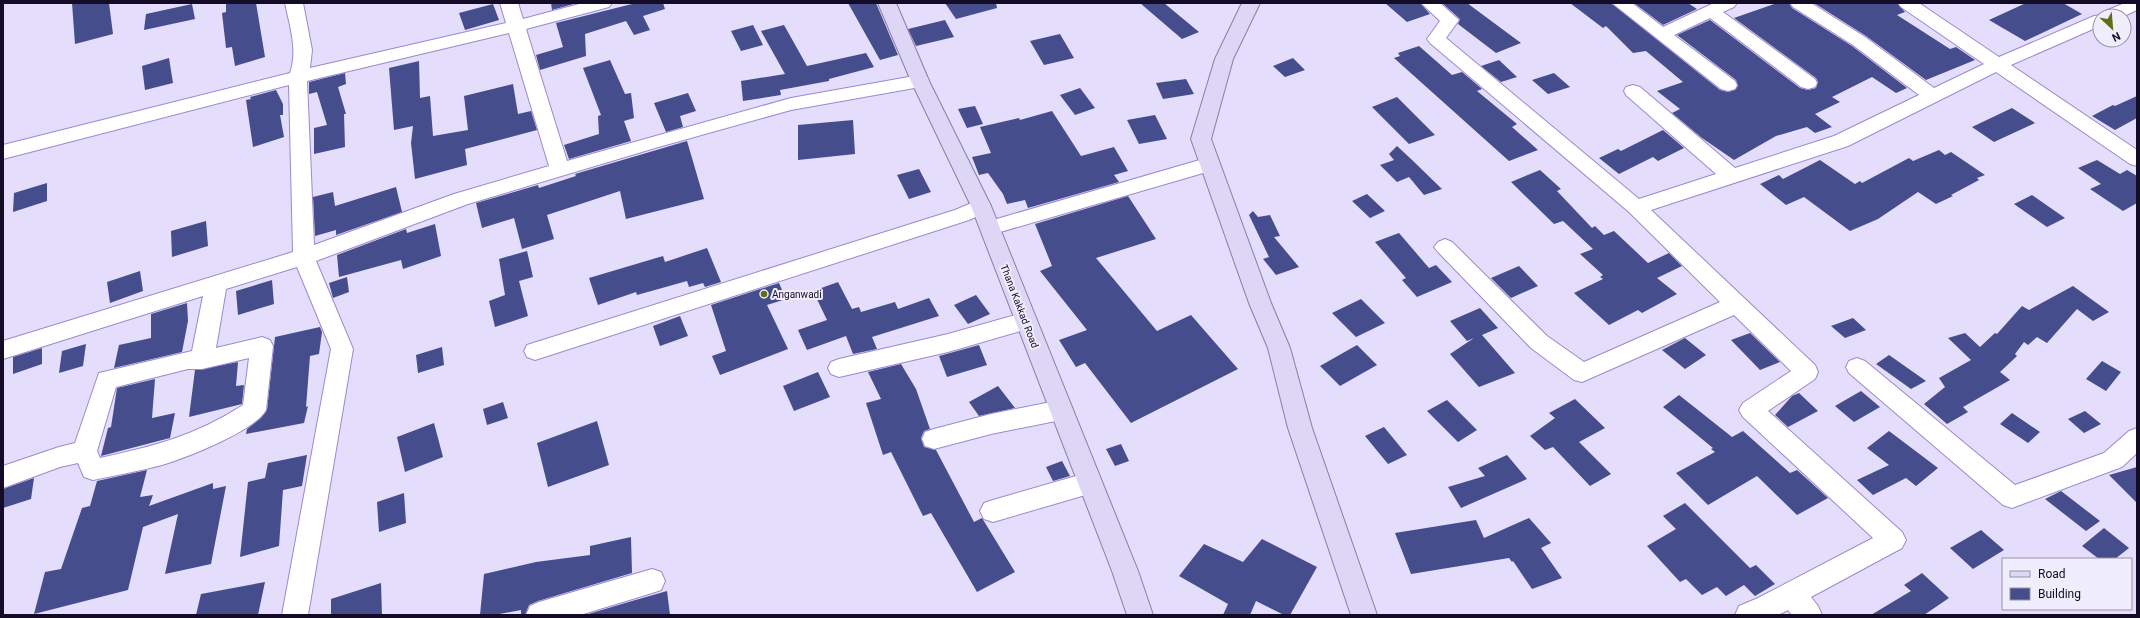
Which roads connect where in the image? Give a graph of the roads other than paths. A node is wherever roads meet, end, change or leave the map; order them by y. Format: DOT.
graph roads {
  1 [pos="294,3"];
  2 [pos="509,3"];
  3 [pos="603,3"];
  4 [pos="887,3"];
  5 [pos="1252,3"];
  6 [pos="1430,3"];
  7 [pos="1621,3"];
  8 [pos="1728,3"];
  9 [pos="1799,3"];
  10 [pos="1906,3"];
  11 [pos="2137,4"];
  12 [pos="2128,8"];
  13 [pos="1711,11"];
  14 [pos="2092,23"];
  15 [pos="516,26"];
  16 [pos="1662,34"];
  17 [pos="1998,64"];
  18 [pos="298,77"];
  19 [pos="920,81"];
  20 [pos="1808,84"];
  21 [pos="1728,85"];
  22 [pos="1633,91"];
  23 [pos="1933,96"];
  24 [pos="3,152"];
  25 [pos="2137,159"];
  26 [pos="1210,164"];
  27 [pos="560,170"];
  28 [pos="1731,176"];
  29 [pos="981,206"];
  30 [pos="1636,207"];
  31 [pos="990,228"];
  32 [pos="1445,247"];
  33 [pos="304,257"];
  34 [pos="216,284"];
  35 [pos="1736,304"];
  36 [pos="1026,321"];
  37 [pos="3,350"];
  38 [pos="535,351"];
  39 [pos="202,360"];
  40 [pos="1857,367"];
  41 [pos="839,368"];
  42 [pos="1061,410"];
  43 [pos="2137,438"];
  44 [pos="934,439"];
  45 [pos="85,451"];
  46 [pos="3,477"];
  47 [pos="1090,483"];
  48 [pos="993,511"];
  49 [pos="652,581"];
  50 [pos="1791,594"];
  51 [pos="296,615"];
  52 [pos="539,615"];
  53 [pos="1140,615"];
  54 [pos="1364,615"];
  55 [pos="1748,615"];
  56 [pos="1809,615"];
  1 -- 18 [label="street"];
  2 -- 15 [label="street"];
  3 -- 15 [label="street"];
  4 -- 19 [label="main road, Thana Kakkad Road"];
  5 -- 26 [label="main road"];
  6 -- 30 [label="street"];
  7 -- 16 [label="street"];
  8 -- 13 [label="street"];
  9 -- 23 [label="street"];
  10 -- 17 [label="street"];
  11 -- 12 [label="street"];
  13 -- 16 [label="street"];
  13 -- 20 [label="street"];
  14 -- 17 [label="street"];
  15 -- 18 [label="street"];
  15 -- 27 [label="street"];
  16 -- 21 [label="street"];
  17 -- 23 [label="street"];
  17 -- 25 [label="street"];
  18 -- 24 [label="street"];
  18 -- 33 [label="street"];
  19 -- 27 [label="street"];
  19 -- 29 [label="main road, Thana Kakkad Road"];
  22 -- 28 [label="street"];
  23 -- 28 [label="street"];
  26 -- 31 [label="street"];
  26 -- 54 [label="main road"];
  27 -- 33 [label="street"];
  28 -- 30 [label="street"];
  29 -- 31 [label="main road, Thana Kakkad Road"];
  29 -- 38 [label="street"];
  30 -- 35 [label="street"];
  31 -- 36 [label="main road, Thana Kakkad Road"];
  32 -- 35 [label="street"];
  33 -- 34 [label="street"];
  33 -- 51 [label="street"];
  34 -- 37 [label="street"];
  34 -- 39 [label="street"];
  35 -- 50 [label="street"];
  36 -- 41 [label="street"];
  36 -- 42 [label="main road, Thana Kakkad Road"];
  39 -- 45 [label="street"];
  39 -- 45 [label="street"];
  40 -- 43 [label="street"];
  42 -- 44 [label="street"];
  42 -- 47 [label="main road, Thana Kakkad Road"];
  45 -- 46 [label="street"];
  47 -- 48 [label="street"];
  47 -- 53 [label="main road, Thana Kakkad Road"];
  49 -- 52 [label="street"];
  50 -- 55 [label="street"];
  50 -- 56 [label="street"];
}
